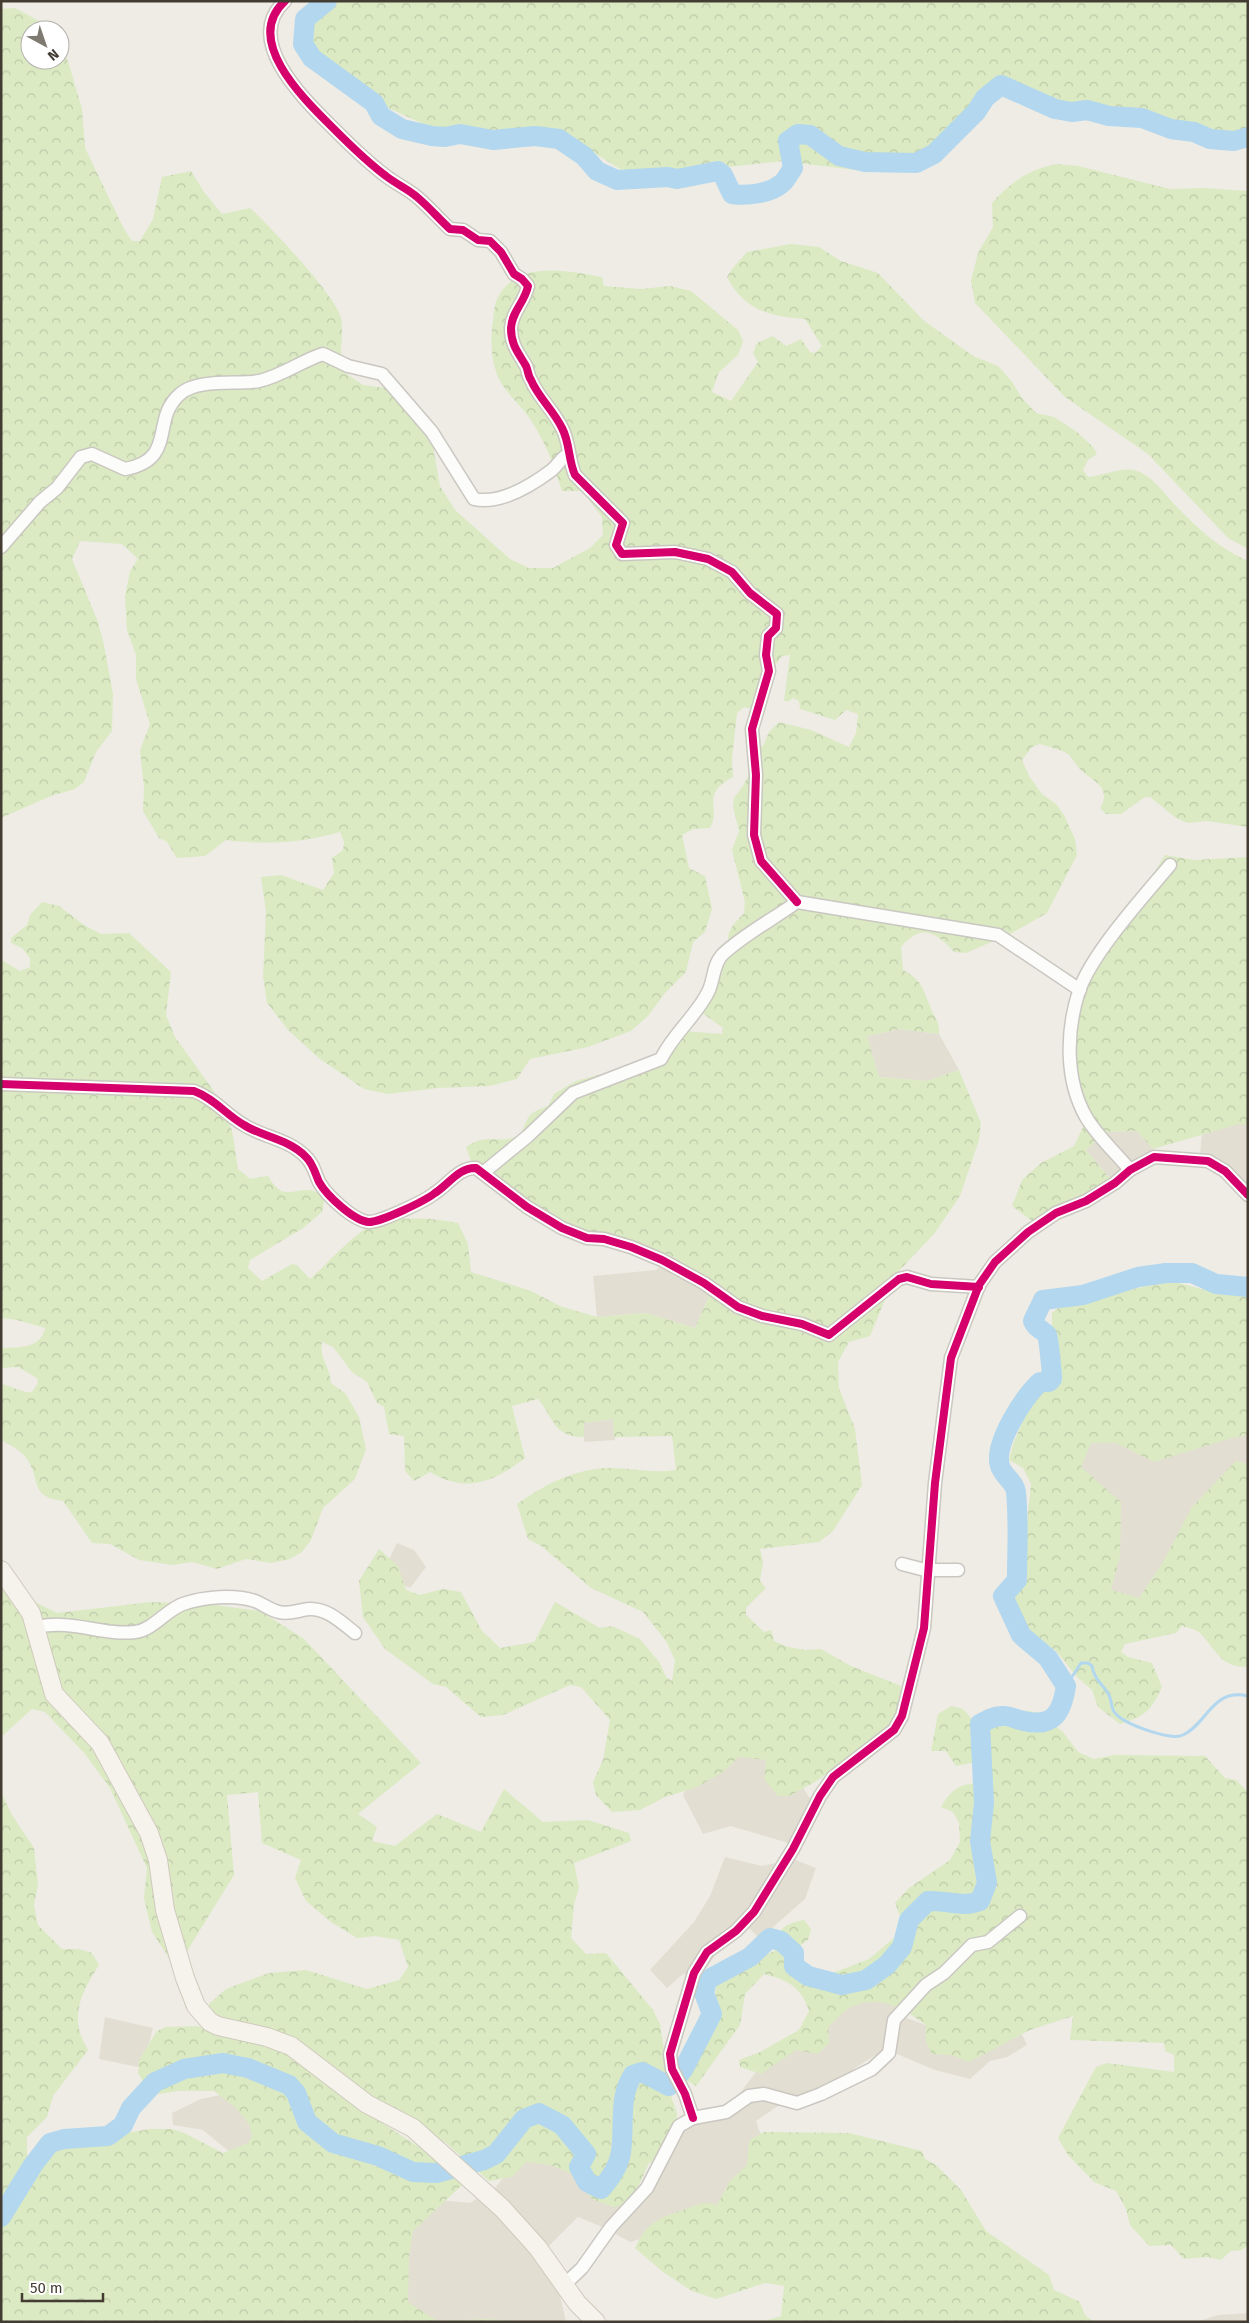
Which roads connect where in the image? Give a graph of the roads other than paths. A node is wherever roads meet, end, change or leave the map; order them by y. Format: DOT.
graph roads {
  1 [pos="285,1"];
  2 [pos="569,454"];
  3 [pos="1,547"];
  4 [pos="1170,864"];
  5 [pos="797,902"];
  6 [pos="1080,990"];
  7 [pos="1,1084"];
  8 [pos="1130,1170"];
  9 [pos="484,1172"];
  10 [pos="1248,1195"];
  11 [pos="979,1287"];
  12 [pos="902,1564"];
  13 [pos="1,1570"];
  14 [pos="930,1570"];
  15 [pos="958,1570"];
  16 [pos="36,1627"];
  17 [pos="355,1633"];
  18 [pos="1020,1916"];
  19 [pos="693,2118"];
  20 [pos="564,2285"];
  21 [pos="596,2322"];
  1 -- 2 [label="street"];
  2 -- 3 [label="street"];
  2 -- 5 [label="street"];
  4 -- 6 [label="street"];
  5 -- 6 [label="street"];
  5 -- 9 [label="street"];
  6 -- 8 [label="street"];
  7 -- 9 [label="street"];
  8 -- 10 [label="street"];
  8 -- 11 [label="street"];
  9 -- 11 [label="street"];
  11 -- 14 [label="street"];
  12 -- 14 [label="street"];
  13 -- 16 [label="street"];
  14 -- 15 [label="street"];
  14 -- 19 [label="street"];
  16 -- 17 [label="street"];
  16 -- 20 [label="street"];
  18 -- 19 [label="street"];
  19 -- 20 [label="street"];
  20 -- 21 [label="street"];
}
